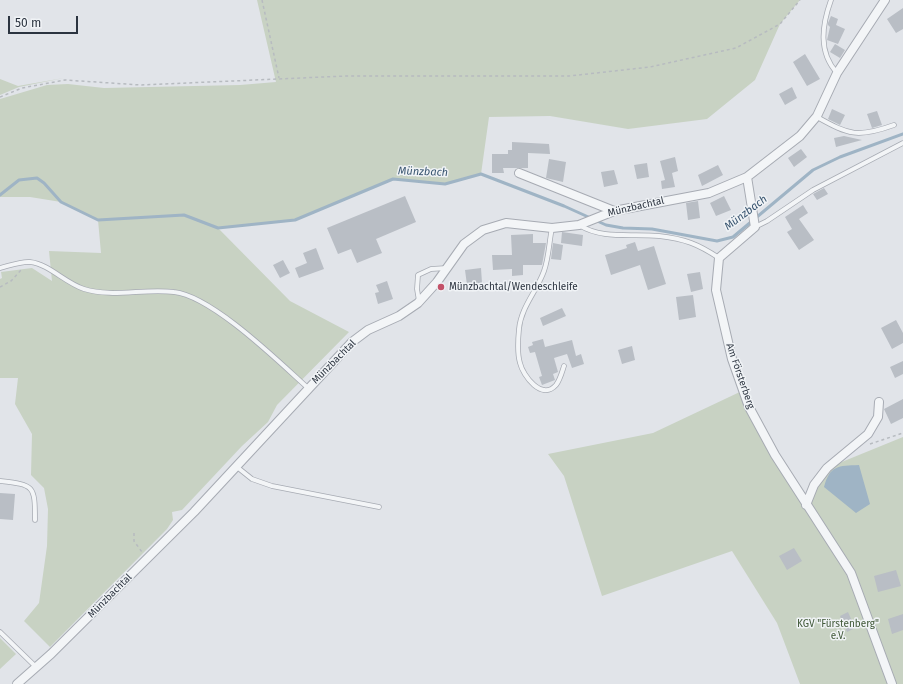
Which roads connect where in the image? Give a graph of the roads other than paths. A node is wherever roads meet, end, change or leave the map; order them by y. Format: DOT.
graph roads {
  1 [pos="831,0"];
  2 [pos="885,0"];
  3 [pos="837,73"];
  4 [pos="817,116"];
  5 [pos="894,125"];
  6 [pos="903,143"];
  7 [pos="519,173"];
  8 [pos="748,177"];
  9 [pos="614,211"];
  10 [pos="582,224"];
  11 [pos="754,224"];
  12 [pos="552,228"];
  13 [pos="719,258"];
  14 [pos="0,268"];
  15 [pos="447,268"];
  16 [pos="420,301"];
  17 [pos="564,366"];
  18 [pos="308,388"];
  19 [pos="879,402"];
  20 [pos="237,467"];
  21 [pos="0,480"];
  22 [pos="806,505"];
  23 [pos="379,507"];
  24 [pos="35,520"];
  25 [pos="0,632"];
  26 [pos="36,667"];
  27 [pos="17,684"];
  28 [pos="892,684"];
  1 -- 3 [label="lane"];
  2 -- 3 [label="street, Münzbachtal"];
  3 -- 4 [label="street, Münzbachtal"];
  4 -- 5 [label="lane"];
  4 -- 8 [label="street, Münzbachtal"];
  6 -- 11 [label="lane"];
  7 -- 9 [label="street"];
  8 -- 9 [label="street, Münzbachtal"];
  8 -- 11 [label="street"];
  9 -- 10 [label="street, Münzbachtal"];
  10 -- 12 [label="street, Münzbachtal"];
  10 -- 13 [label="lane"];
  11 -- 13 [label="street"];
  12 -- 15 [label="street, Münzbachtal"];
  12 -- 17 [label="lane"];
  13 -- 22 [label="street, Am Försterberg"];
  14 -- 18 [label="lane"];
  15 -- 16 [label="street, Münzbachtal"];
  15 -- 16 [label="lane"];
  16 -- 18 [label="street, Münzbachtal"];
  18 -- 20 [label="street, Münzbachtal"];
  19 -- 22 [label="street"];
  20 -- 23 [label="lane"];
  20 -- 26 [label="street, Münzbachtal"];
  21 -- 24 [label="lane"];
  22 -- 28 [label="street, Am Försterberg"];
  25 -- 26 [label="lane"];
  26 -- 27 [label="street, Münzbachtal"];
}
